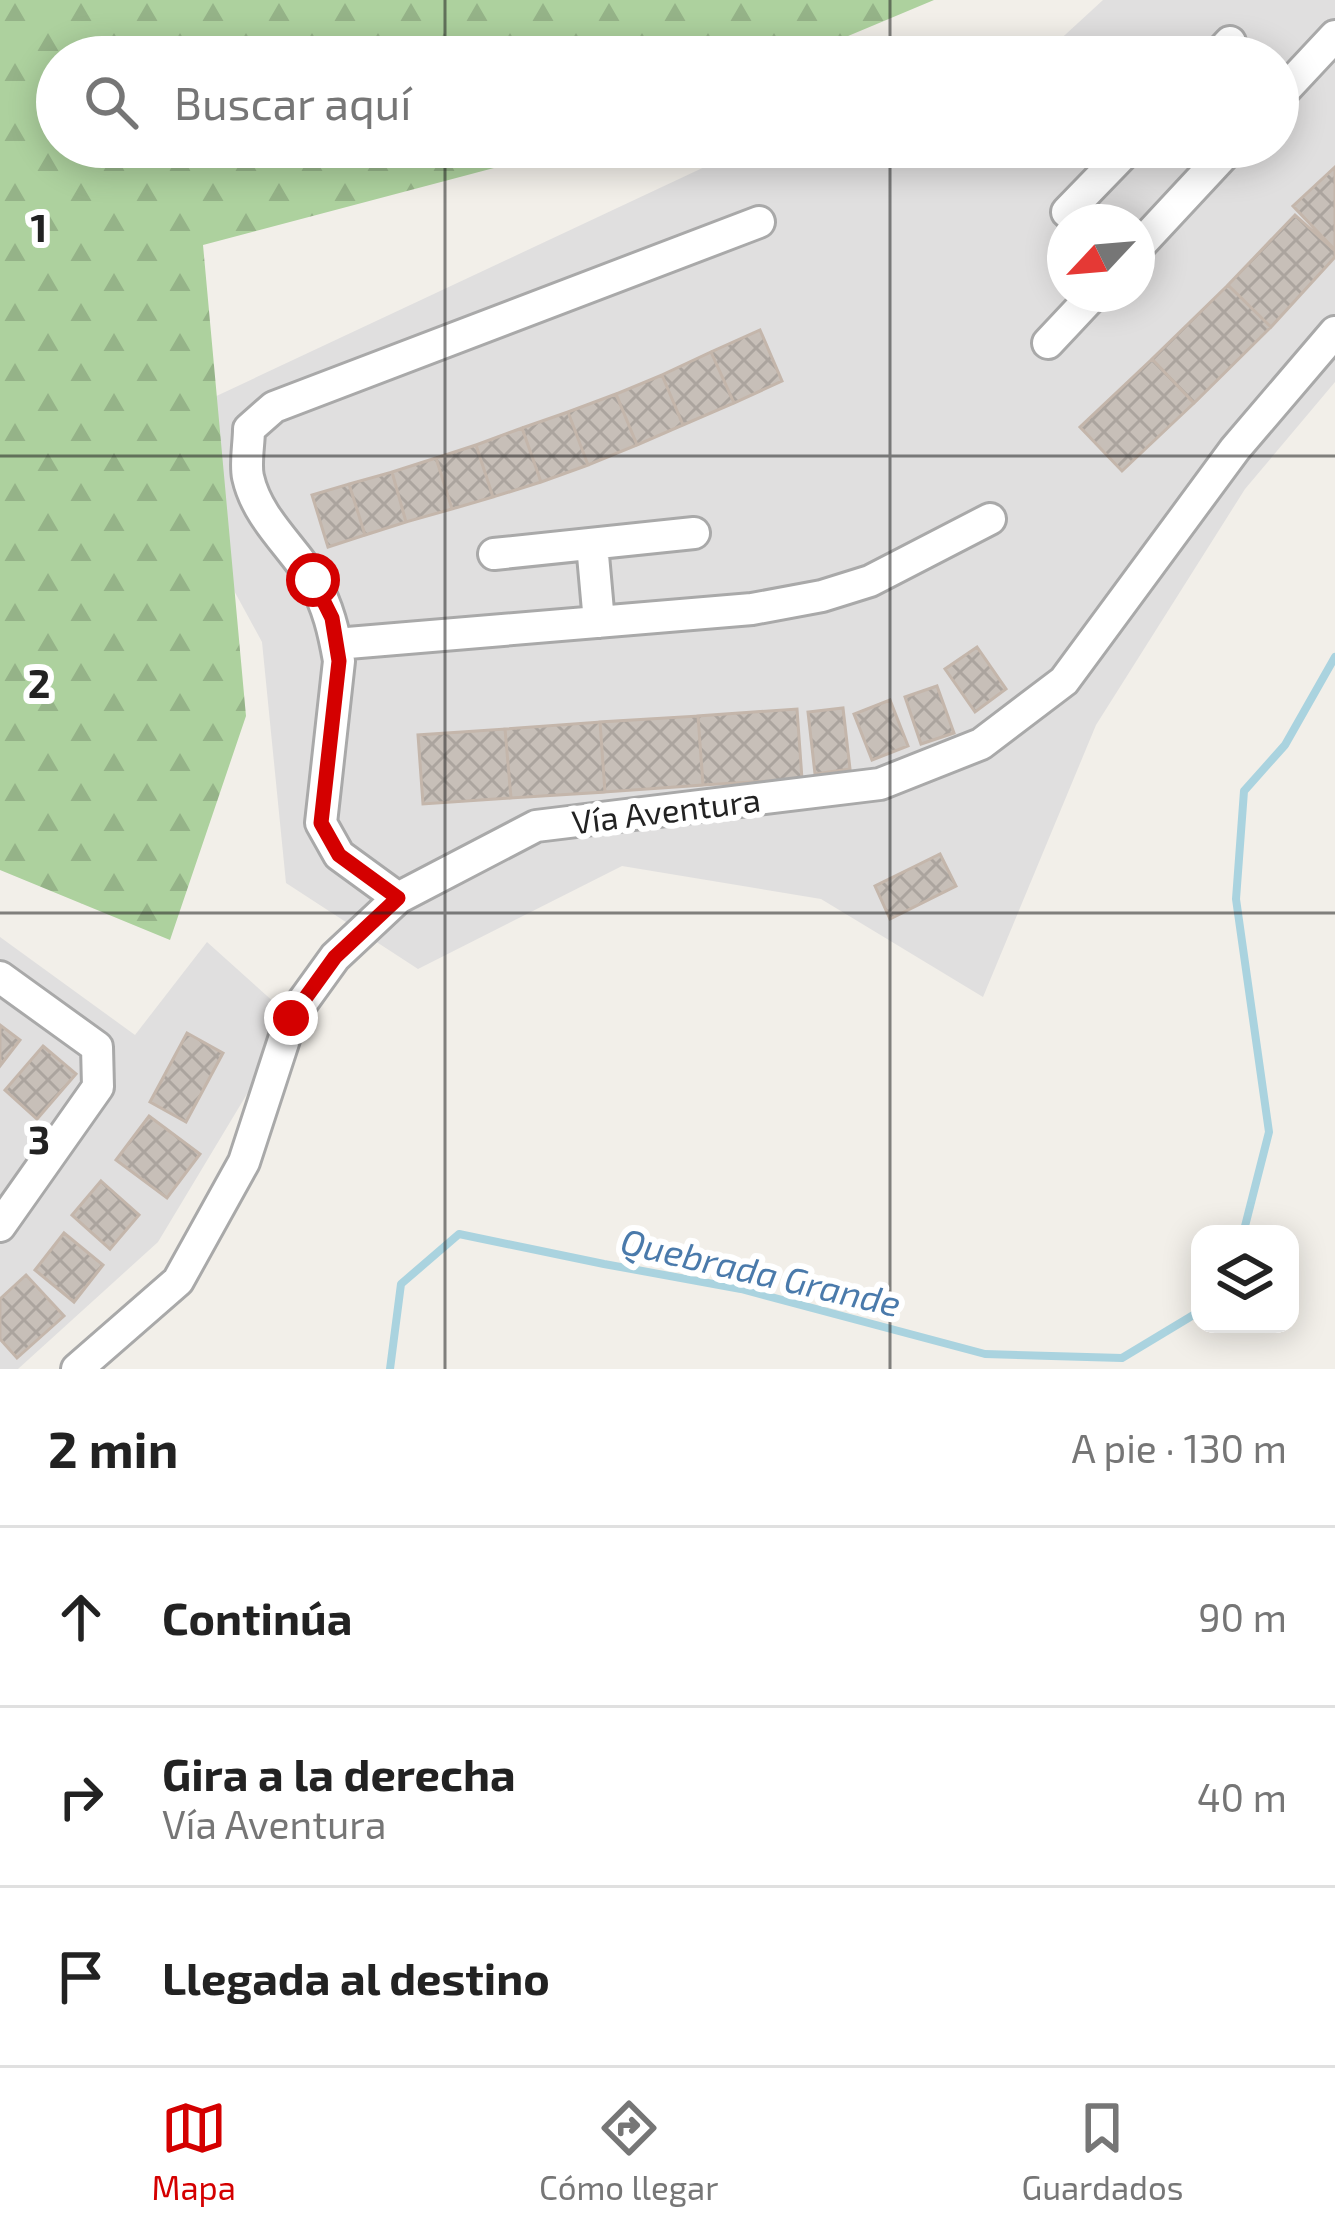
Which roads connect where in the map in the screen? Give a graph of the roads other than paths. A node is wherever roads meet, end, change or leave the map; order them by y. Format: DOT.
graph roads {
  1 [pos="1335,36"];
  2 [pos="1299,75"];
  3 [pos="1110,168"];
  4 [pos="1211,168"];
  5 [pos="1075,204"];
  6 [pos="759,222"];
  7 [pos="1155,229"];
  8 [pos="1077,312"];
  9 [pos="1335,332"];
  10 [pos="1048,343"];
  11 [pos="990,519"];
  12 [pos="694,533"];
  13 [pos="592,544"];
  14 [pos="494,554"];
  15 [pos="599,622"];
  16 [pos="336,644"];
  17 [pos="398,898"];
  18 [pos="0,977"];
  19 [pos="0,1226"];
  20 [pos="77,1369"];
  1 -- 2 [label="street"];
  3 -- 5 [label="street"];
  4 -- 7 [label="street"];
  6 -- 16 [label="street"];
  8 -- 10 [label="street"];
  9 -- 17 [label="street, Vía Aventura"];
  11 -- 15 [label="street"];
  12 -- 13 [label="street"];
  13 -- 14 [label="street"];
  13 -- 15 [label="street"];
  15 -- 16 [label="street"];
  16 -- 17 [label="street"];
  17 -- 20 [label="street, Vía Aventura"];
  18 -- 19 [label="street"];
}
